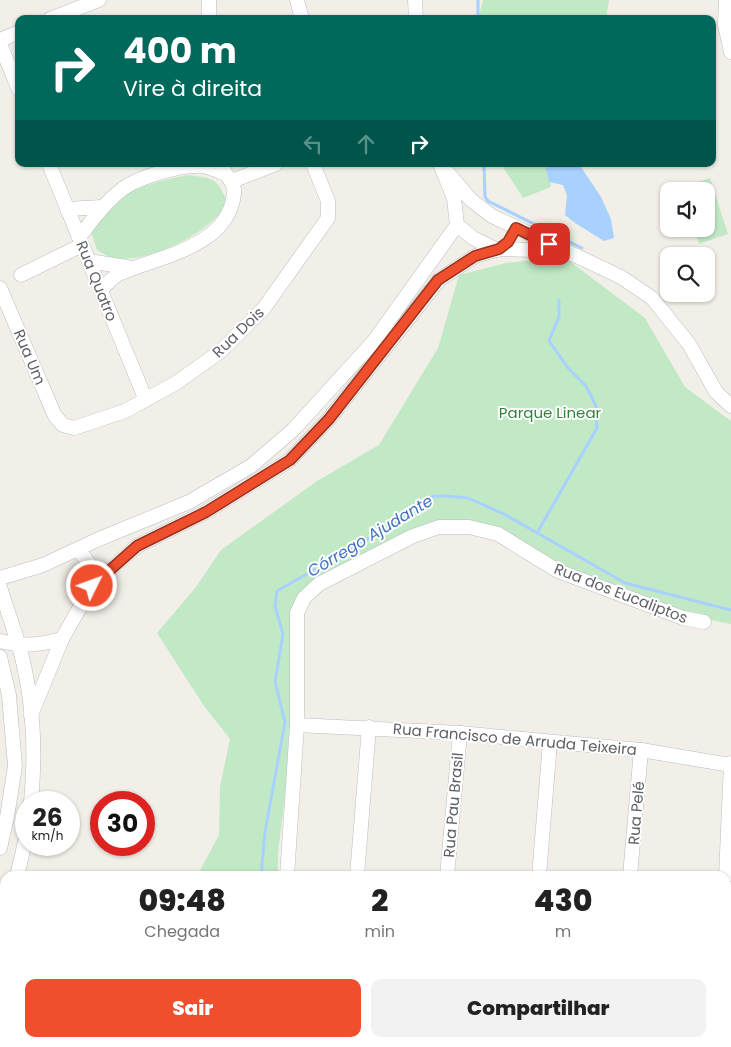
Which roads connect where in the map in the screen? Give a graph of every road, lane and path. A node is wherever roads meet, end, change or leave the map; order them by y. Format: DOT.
graph roads {
  1 [pos="99,0"];
  2 [pos="209,0"];
  3 [pos="298,0"];
  4 [pos="416,0"];
  5 [pos="726,0"];
  6 [pos="60,15"];
  7 [pos="209,15"];
  8 [pos="301,15"];
  9 [pos="416,15"];
  10 [pos="15,34"];
  11 [pos="0,40"];
  12 [pos="0,44"];
  13 [pos="731,52"];
  14 [pos="15,80"];
  15 [pos="50,167"];
  16 [pos="194,167"];
  17 [pos="211,167"];
  18 [pos="257,167"];
  19 [pos="314,167"];
  20 [pos="442,167"];
  21 [pos="444,167"];
  22 [pos="225,172"];
  23 [pos="102,207"];
  24 [pos="67,209"];
  25 [pos="456,225"];
  26 [pos="516,228"];
  27 [pos="81,241"];
  28 [pos="498,250"];
  29 [pos="565,251"];
  30 [pos="89,261"];
  31 [pos="136,268"];
  32 [pos="21,275"];
  33 [pos="0,288"];
  34 [pos="100,290"];
  35 [pos="145,398"];
  36 [pos="731,406"];
  37 [pos="63,424"];
  38 [pos="78,549"];
  39 [pos="0,578"];
  40 [pos="92,586"];
  41 [pos="0,588"];
  42 [pos="704,622"];
  43 [pos="62,639"];
  44 [pos="0,641"];
  45 [pos="19,646"];
  46 [pos="0,657"];
  47 [pos="31,715"];
  48 [pos="297,725"];
  49 [pos="368,727"];
  50 [pos="460,733"];
  51 [pos="550,742"];
  52 [pos="642,750"];
  53 [pos="731,764"];
  54 [pos="11,791"];
  55 [pos="31,791"];
  56 [pos="15,792"];
  57 [pos="0,848"];
  58 [pos="22,856"];
  59 [pos="18,871"];
  60 [pos="287,871"];
  61 [pos="357,871"];
  62 [pos="448,871"];
  63 [pos="540,871"];
  64 [pos="630,871"];
  65 [pos="726,871"];
  1 -- 6 [label="street"];
  2 -- 7 [label="street"];
  3 -- 8 [label="street"];
  4 -- 9 [label="street"];
  5 -- 13 [label="street"];
  10 -- 11 [label="street"];
  12 -- 14 [label="street"];
  15 -- 24 [label="street, Rua Quatro"];
  16 -- 23 [label="street"];
  17 -- 22 [label="street"];
  18 -- 22 [label="street"];
  19 -- 35 [label="street, Rua Dois"];
  20 -- 25 [label="street"];
  21 -- 26 [label="street"];
  22 -- 31 [label="street"];
  23 -- 24 [label="street"];
  23 -- 27 [label="street"];
  24 -- 27 [label="street, Rua Quatro"];
  25 -- 28 [label="street"];
  25 -- 38 [label="street"];
  26 -- 28 [label="street"];
  26 -- 29 [label="street"];
  27 -- 30 [label="street, Rua Quatro"];
  27 -- 32 [label="street"];
  28 -- 29 [label="street"];
  28 -- 40 [label="street"];
  29 -- 36 [label="street"];
  30 -- 31 [label="street"];
  30 -- 34 [label="street, Rua Quatro"];
  31 -- 34 [label="street"];
  33 -- 37 [label="street, Rua Um"];
  34 -- 35 [label="street, Rua Quatro"];
  35 -- 37 [label="street, Rua Dois"];
  38 -- 39 [label="street"];
  38 -- 40 [label="street"];
  40 -- 43 [label="street"];
  41 -- 45 [label="street"];
  42 -- 48 [label="street, Rua dos Eucaliptos"];
  43 -- 45 [label="street"];
  43 -- 47 [label="street"];
  44 -- 45 [label="street"];
  45 -- 47 [label="street"];
  46 -- 54 [label="street"];
  47 -- 55 [label="street"];
  48 -- 49 [label="street, Rua Francisco de Arruda Teixeira"];
  48 -- 60 [label="street, Rua dos Eucaliptos"];
  49 -- 50 [label="street, Rua Francisco de Arruda Teixeira"];
  49 -- 61 [label="street"];
  50 -- 51 [label="street, Rua Francisco de Arruda Teixeira"];
  50 -- 62 [label="street, Rua Pau Brasil"];
  51 -- 52 [label="street, Rua Francisco de Arruda Teixeira"];
  51 -- 63 [label="street"];
  52 -- 53 [label="street, Rua Francisco de Arruda Teixeira"];
  52 -- 64 [label="street, Rua Pelé"];
  53 -- 65 [label="street"];
  54 -- 56 [label="street"];
  54 -- 57 [label="street"];
  58 -- 59 [label="street"];
}
